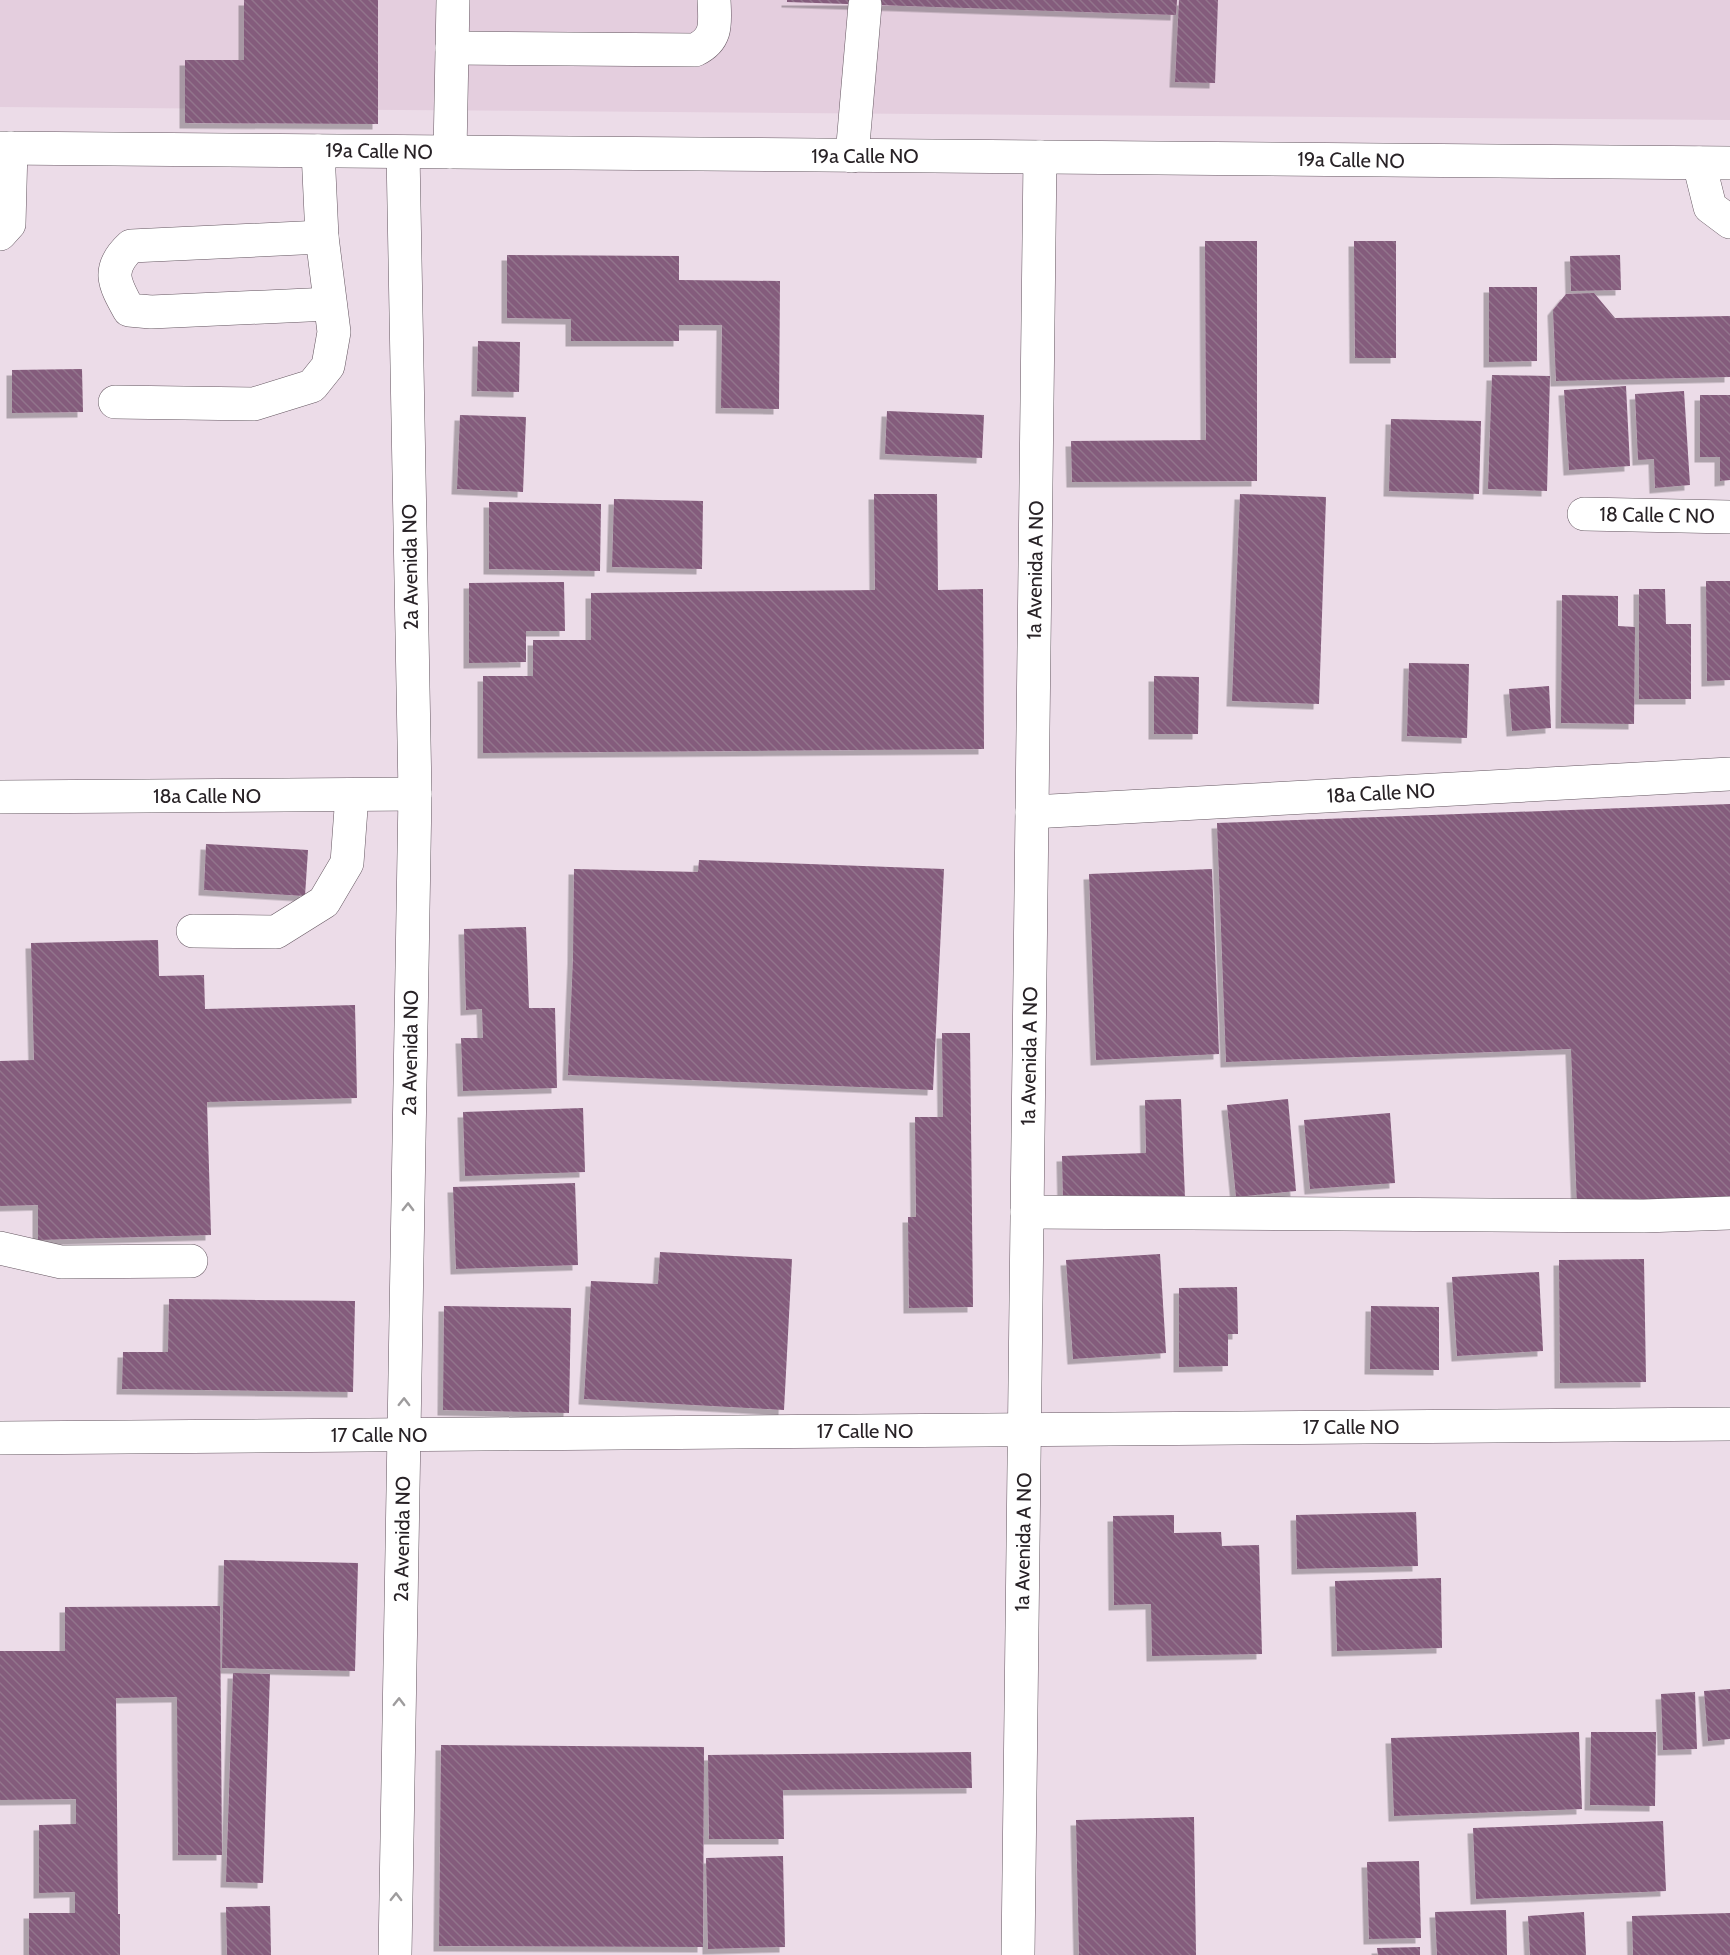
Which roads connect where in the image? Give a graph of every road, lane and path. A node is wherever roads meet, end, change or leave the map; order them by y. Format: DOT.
graph roads {
  1 [pos="453,0"];
  2 [pos="714,0"];
  3 [pos="865,5"];
  4 [pos="452,48"];
  5 [pos="5,148"];
  6 [pos="318,151"];
  7 [pos="403,152"];
  8 [pos="450,152"];
  9 [pos="852,156"];
  10 [pos="1040,157"];
  11 [pos="1714,163"];
  12 [pos="1730,222"];
  13 [pos="0,234"];
  14 [pos="322,237"];
  15 [pos="330,304"];
  16 [pos="115,402"];
  17 [pos="1584,514"];
  18 [pos="1730,517"];
  19 [pos="1730,774"];
  20 [pos="414,794"];
  21 [pos="352,795"];
  22 [pos="0,797"];
  23 [pos="1032,812"];
  24 [pos="193,931"];
  25 [pos="1027,1212"];
  26 [pos="1730,1213"];
  27 [pos="0,1248"];
  28 [pos="191,1261"];
  29 [pos="1730,1424"];
  30 [pos="1024,1430"];
  31 [pos="404,1434"];
  32 [pos="0,1438"];
  33 [pos="395,1955"];
  34 [pos="1018,1955"];
  1 -- 4 [label="street"];
  2 -- 4 [label="street"];
  3 -- 9 [label="street"];
  4 -- 8 [label="street"];
  5 -- 6 [label="street, 19a Calle NO"];
  5 -- 13 [label="street"];
  6 -- 7 [label="street, 19a Calle NO"];
  6 -- 14 [label="street"];
  7 -- 8 [label="street, 19a Calle NO"];
  7 -- 20 [label="street, 2a Avenida NO"];
  8 -- 9 [label="street, 19a Calle NO"];
  9 -- 10 [label="street, 19a Calle NO"];
  10 -- 11 [label="street, 19a Calle NO"];
  10 -- 23 [label="street, 1a Avenida A NO"];
  11 -- 12 [label="street"];
  14 -- 15 [label="street"];
  14 -- 15 [label="street"];
  15 -- 16 [label="street"];
  17 -- 18 [label="street, 18 Calle C NO"];
  19 -- 23 [label="street, 18a Calle NO"];
  20 -- 21 [label="street, 18a Calle NO"];
  31 -- 20 [label="street, 2a Avenida NO, one-way"];
  21 -- 22 [label="street, 18a Calle NO"];
  21 -- 24 [label="street"];
  23 -- 25 [label="street, 1a Avenida A NO"];
  25 -- 26 [label="street"];
  25 -- 30 [label="street, 1a Avenida A NO"];
  27 -- 28 [label="street"];
  29 -- 30 [label="street, 17 Calle NO"];
  30 -- 31 [label="street, 17 Calle NO"];
  30 -- 34 [label="street, 1a Avenida A NO"];
  31 -- 32 [label="street, 17 Calle NO"];
  33 -- 31 [label="street, 2a Avenida NO, one-way"];
}
